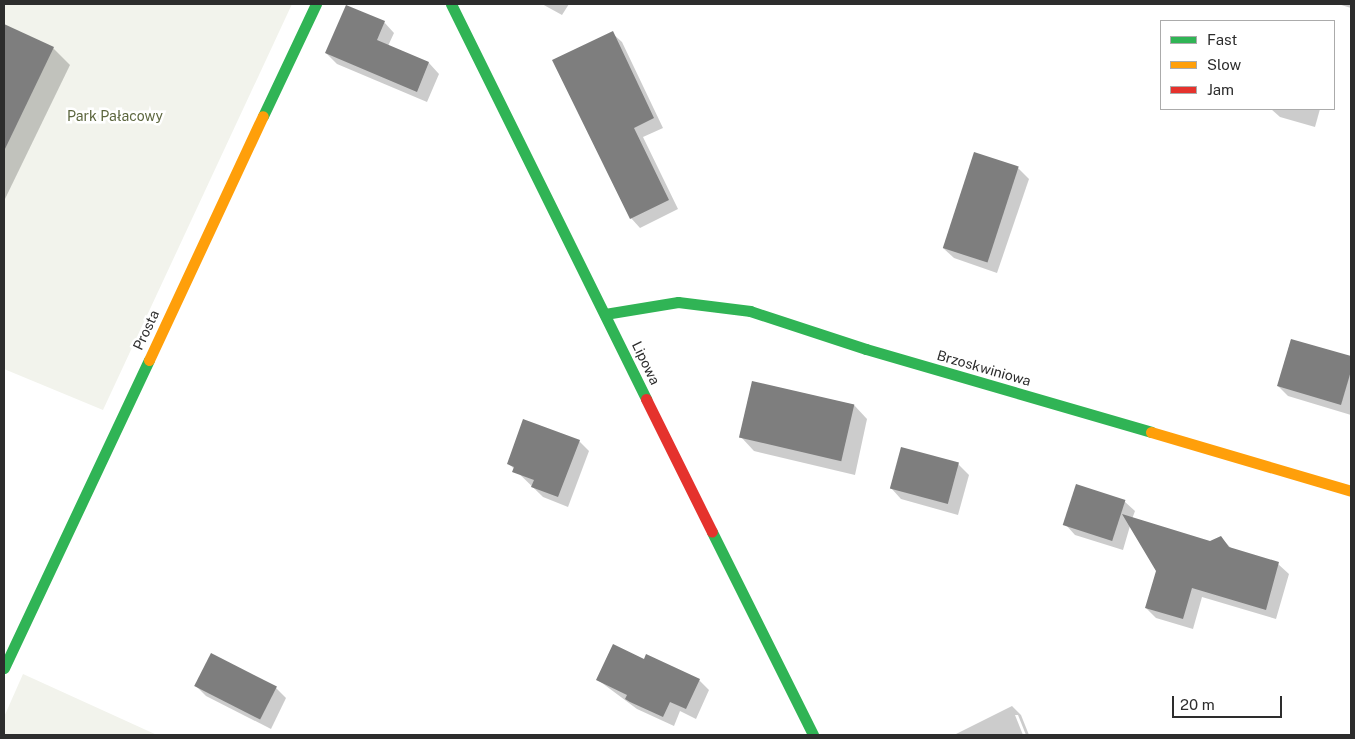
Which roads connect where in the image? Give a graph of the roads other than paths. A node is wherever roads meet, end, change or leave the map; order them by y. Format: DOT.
graph roads {
  1 [pos="316,4"];
  2 [pos="451,4"];
  3 [pos="605,314"];
  4 [pos="1351,491"];
  5 [pos="4,668"];
  6 [pos="813,735"];
  1 -- 5 [label="street, Prosta"];
  2 -- 3 [label="street, Lipowa"];
  3 -- 4 [label="street, Brzoskwiniowa"];
  3 -- 6 [label="street, Lipowa"];
}
